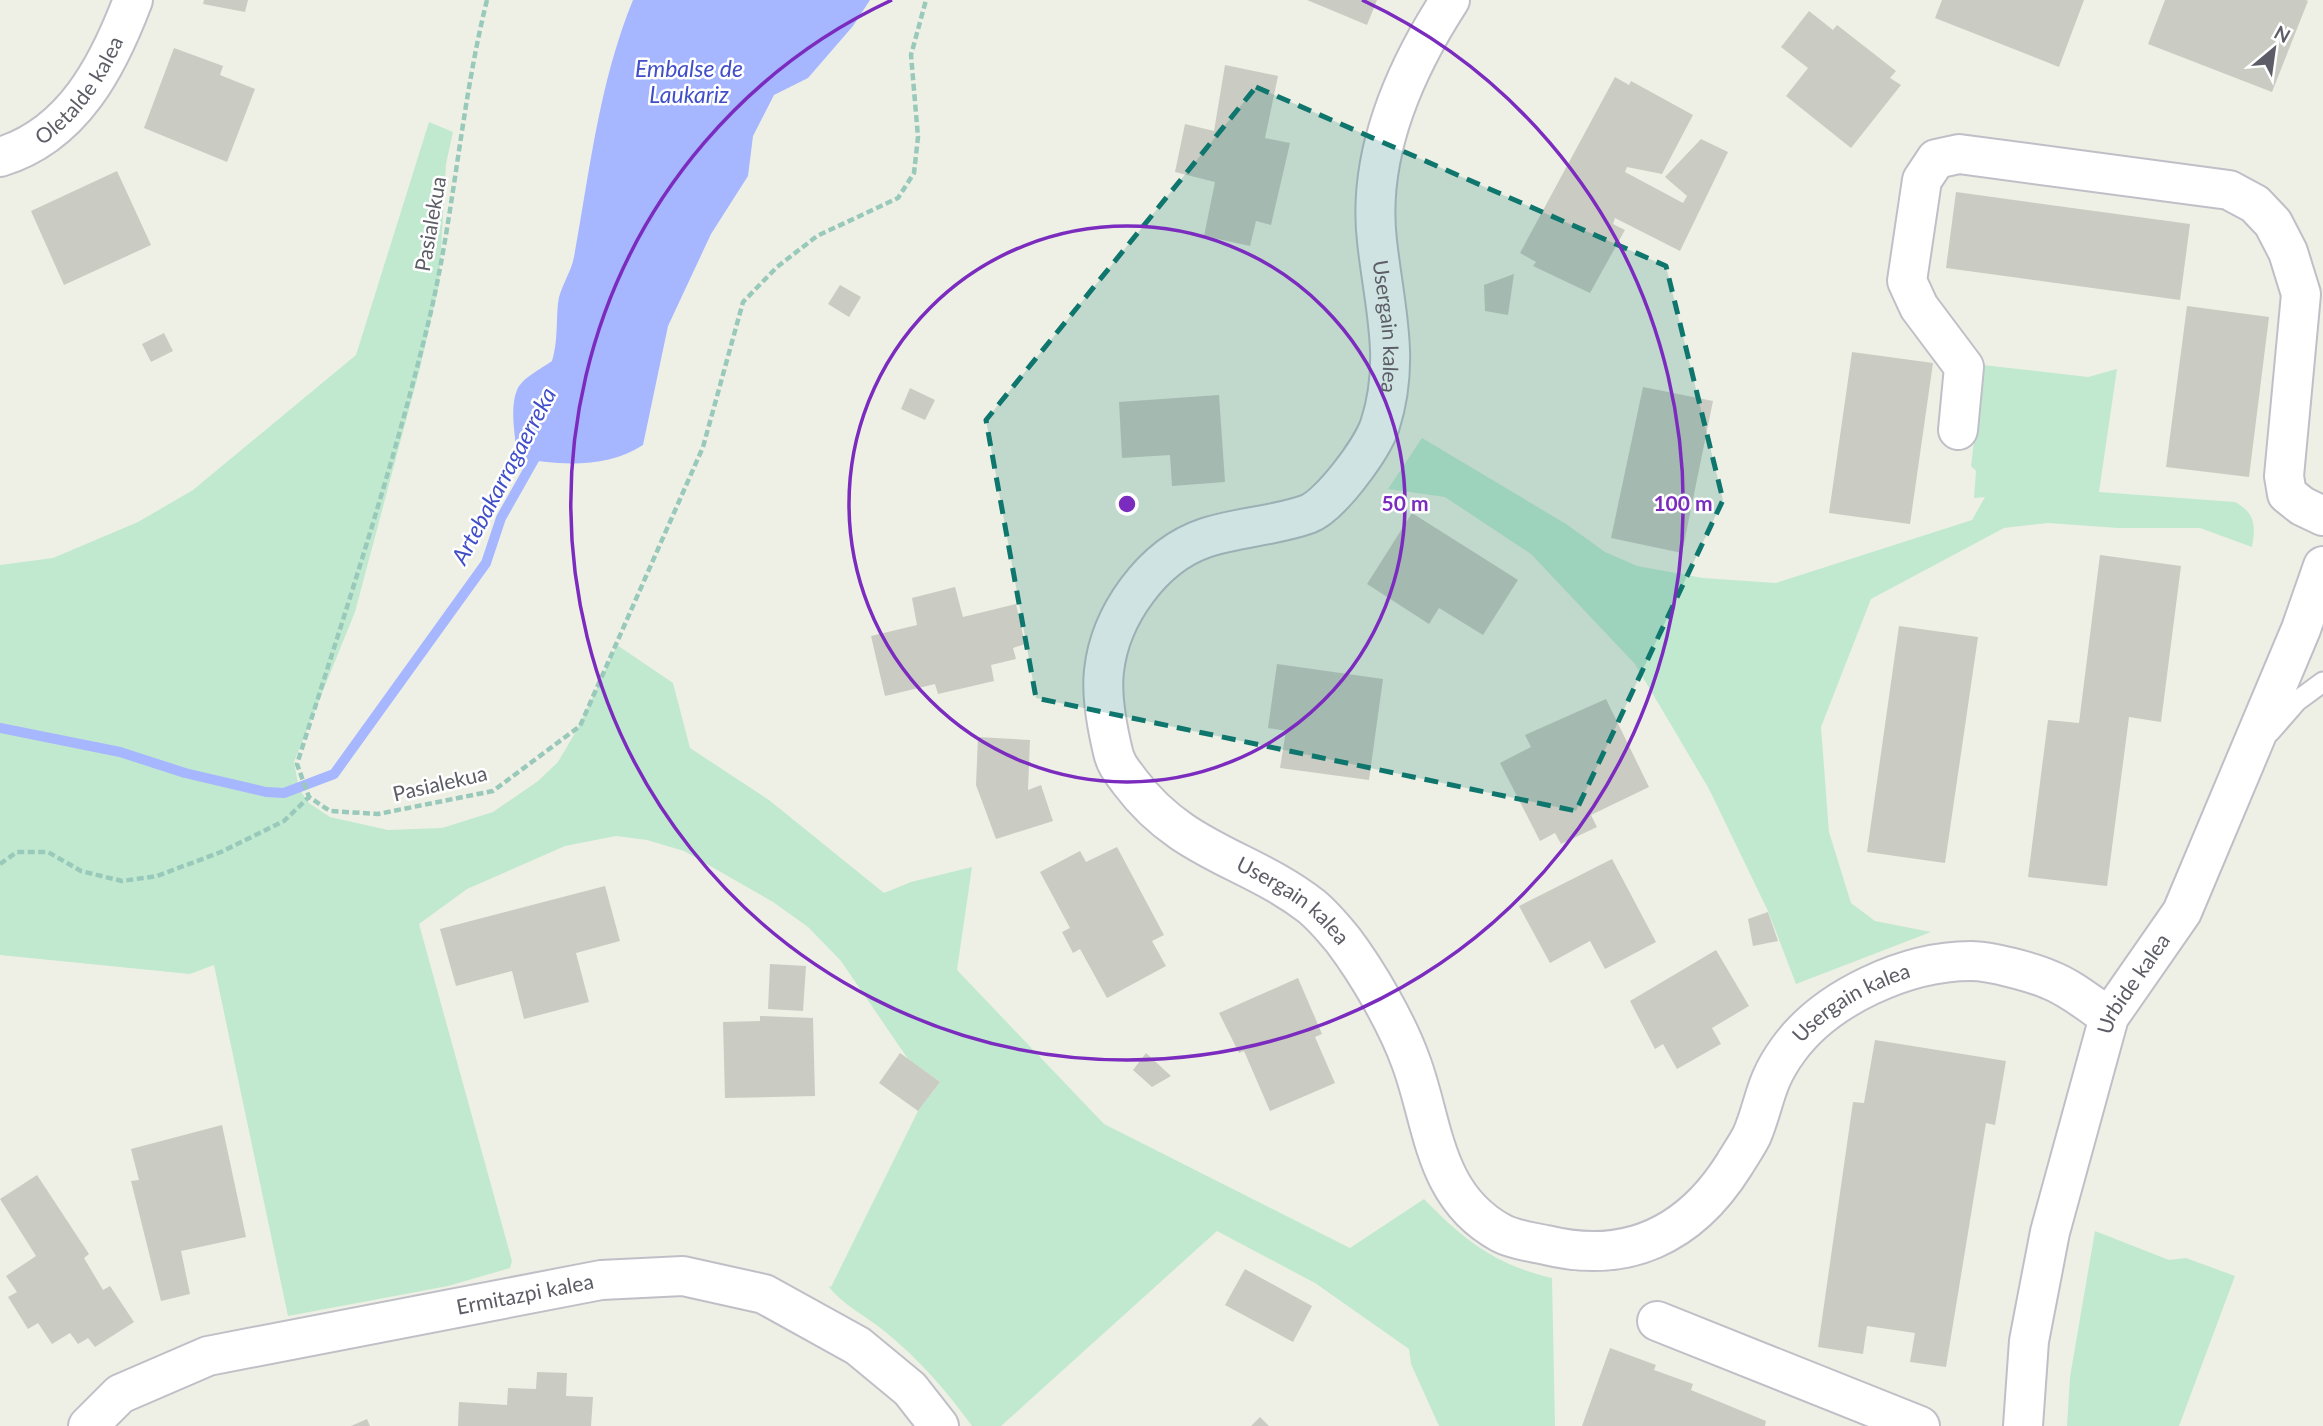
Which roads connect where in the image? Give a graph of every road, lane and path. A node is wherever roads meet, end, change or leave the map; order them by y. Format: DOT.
graph roads {
  1 [pos="133,0"];
  2 [pos="487,0"];
  3 [pos="926,0"];
  4 [pos="1450,0"];
  5 [pos="0,157"];
  6 [pos="1958,430"];
  7 [pos="2323,516"];
  8 [pos="2323,566"];
  9 [pos="2323,682"];
  10 [pos="2247,760"];
  11 [pos="309,797"];
  12 [pos="0,864"];
  13 [pos="2109,1017"];
  14 [pos="1657,1321"];
  15 [pos="88,1426"];
  16 [pos="939,1426"];
  17 [pos="1920,1426"];
  18 [pos="2023,1426"];
  1 -- 5 [label="street, Oletalde kalea"];
  2 -- 11 [label="path, Pasialekua"];
  3 -- 11 [label="path, Pasialekua"];
  4 -- 13 [label="street, Usergain kalea"];
  6 -- 7 [label="street"];
  8 -- 10 [label="street, Urbide kalea"];
  9 -- 10 [label="lane"];
  10 -- 13 [label="street, Urbide kalea"];
  11 -- 12 [label="path"];
  13 -- 18 [label="street, Urbide kalea"];
  14 -- 17 [label="street"];
  15 -- 16 [label="street, Ermitazpi kalea"];
}
